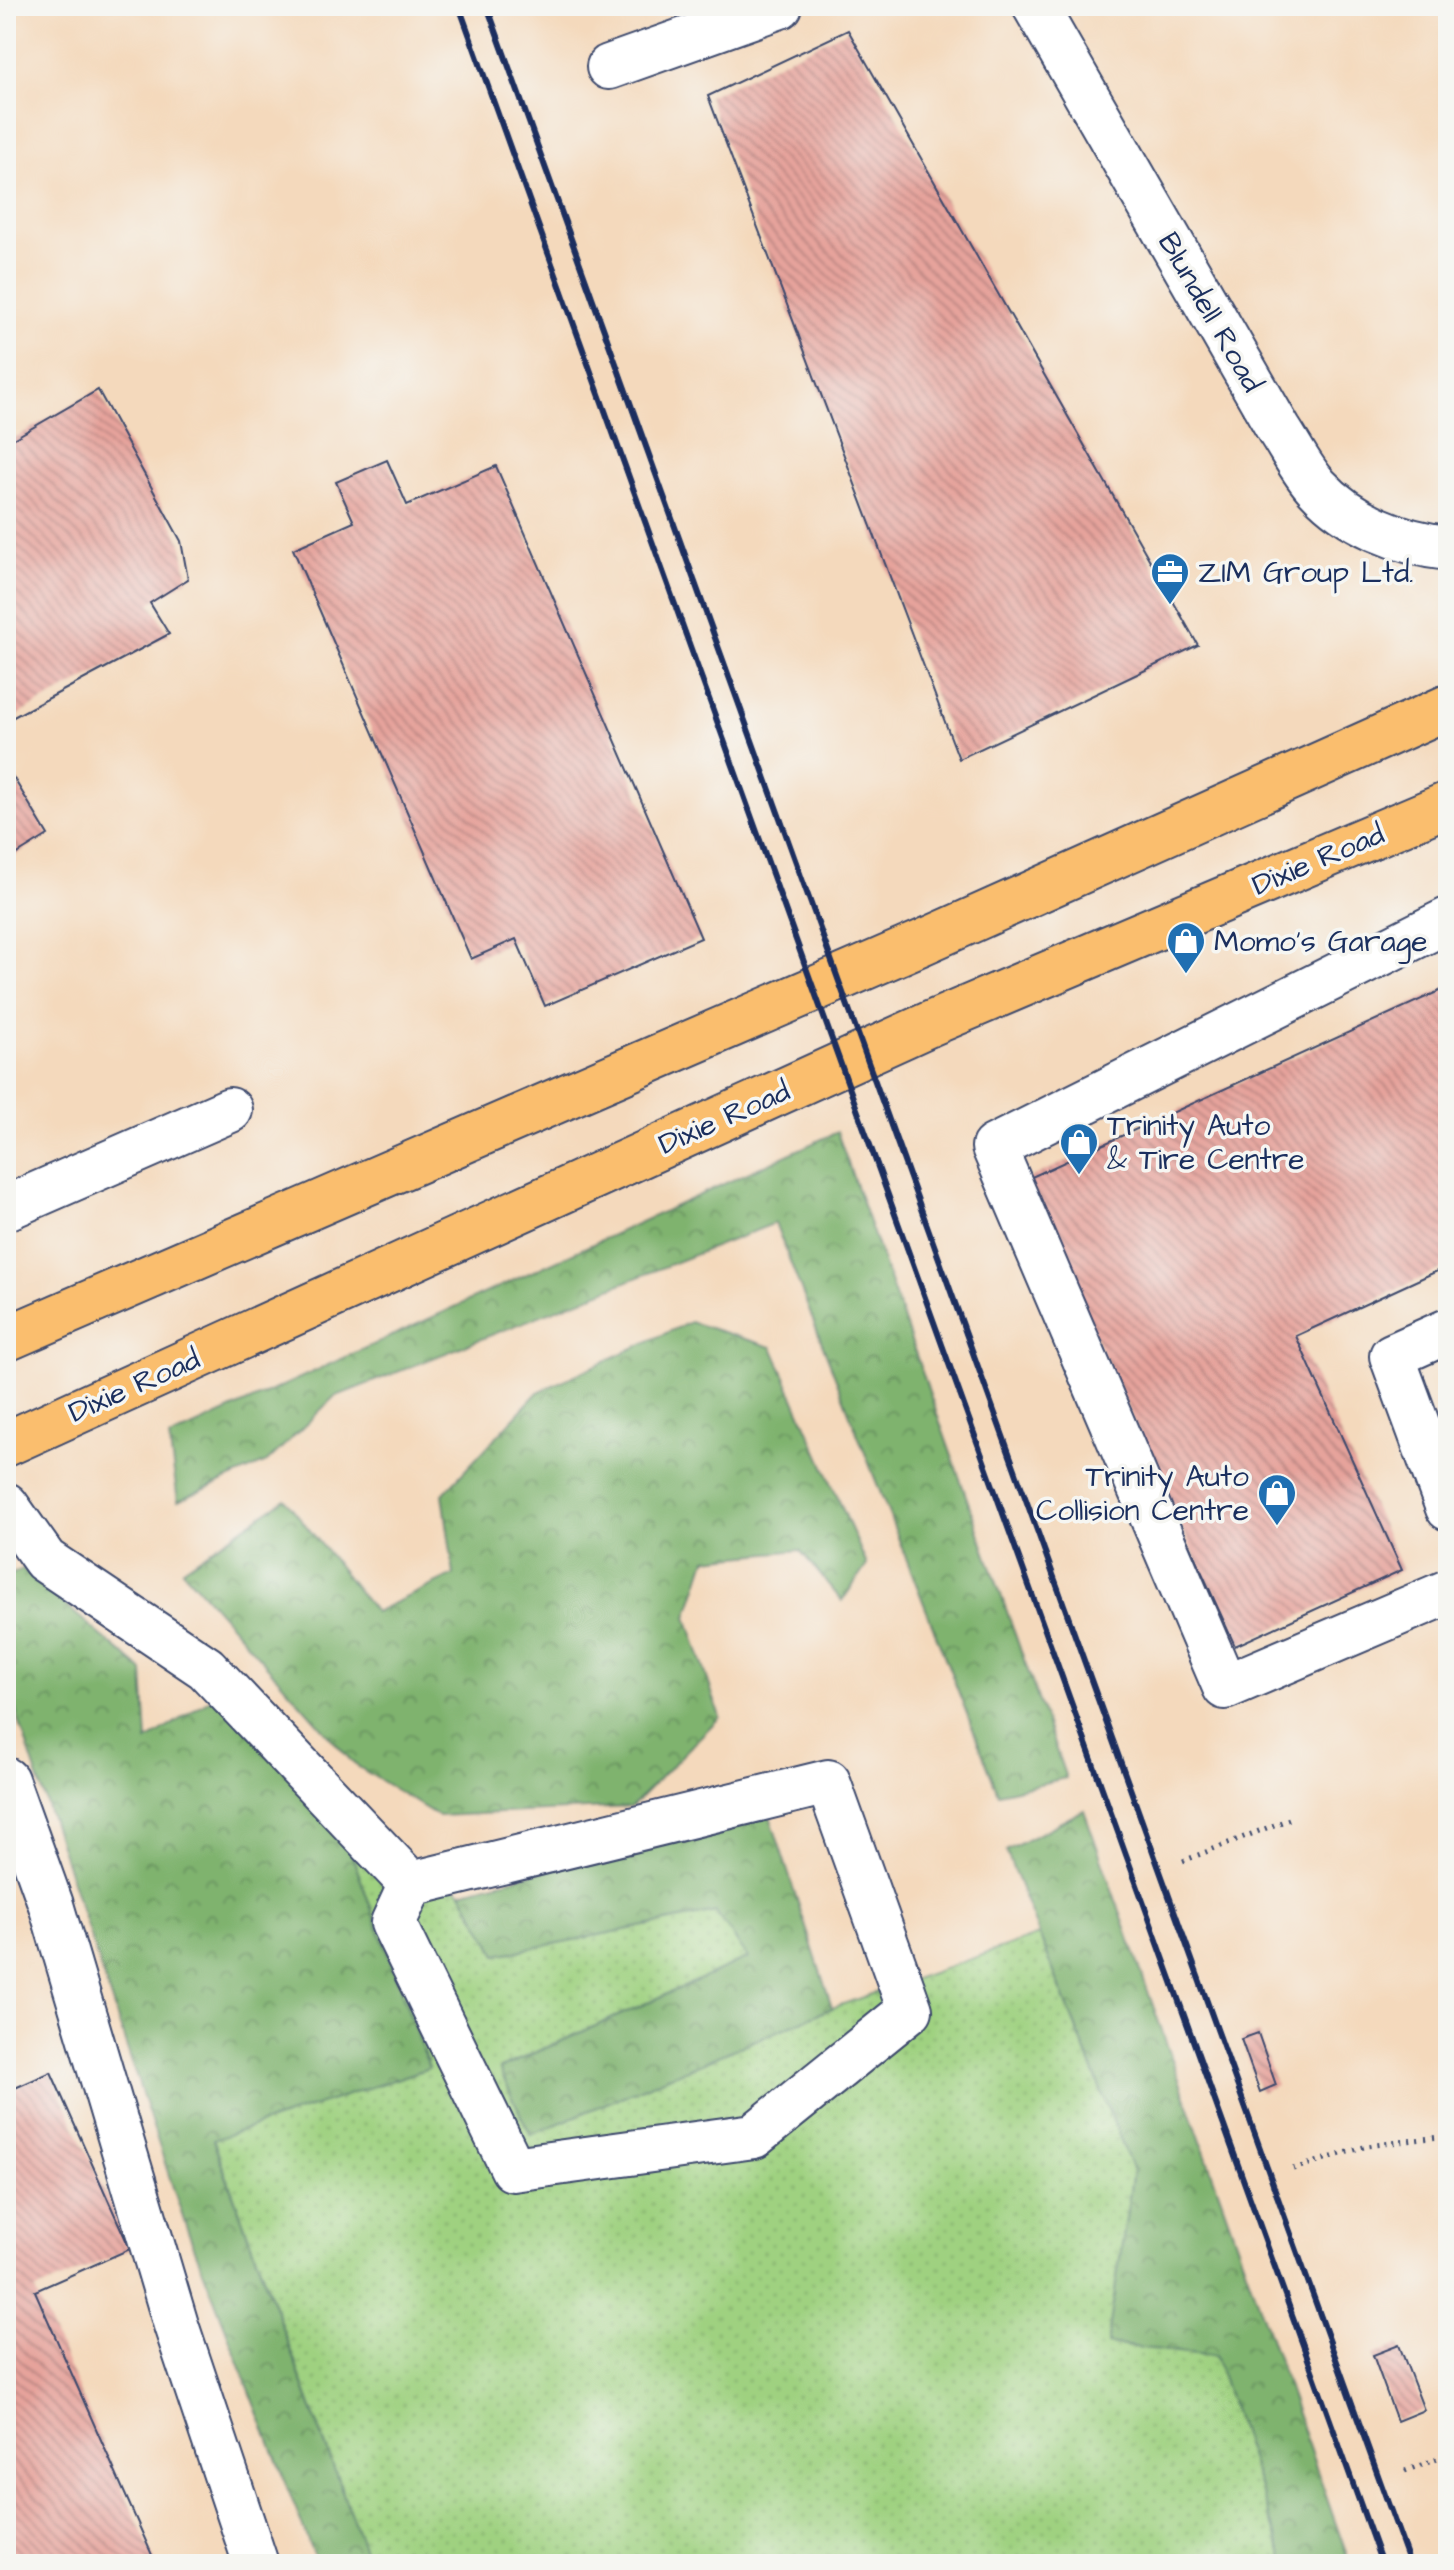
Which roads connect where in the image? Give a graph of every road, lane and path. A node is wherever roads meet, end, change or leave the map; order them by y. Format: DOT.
graph roads {
  1 [pos="780,6"];
  2 [pos="1035,6"];
  3 [pos="609,67"];
  4 [pos="1448,548"];
  5 [pos="1448,707"];
  6 [pos="1448,804"];
  7 [pos="1448,920"];
  8 [pos="230,1110"];
  9 [pos="6,1208"];
  10 [pos="1448,1331"];
  11 [pos="6,1339"];
  12 [pos="6,1444"];
  13 [pos="6,1505"];
  14 [pos="1448,1508"];
  15 [pos="1448,1592"];
  16 [pos="6,1780"];
  17 [pos="1292,1818"];
  18 [pos="1183,1861"];
  19 [pos="411,1884"];
  20 [pos="1448,2136"];
  21 [pos="1293,2169"];
  22 [pos="1448,2455"];
  23 [pos="1405,2471"];
  24 [pos="256,2564"];
  1 -- 3 [label="street"];
  2 -- 4 [label="street, Blundell Road"];
  5 -- 11 [label="main road"];
  6 -- 12 [label="main road, Dixie Road"];
  7 -- 15 [label="street"];
  8 -- 9 [label="street"];
  10 -- 14 [label="street"];
  13 -- 19 [label="street"];
  16 -- 24 [label="street"];
  17 -- 18 [label="path"];
  19 -- 19 [label="street"];
  20 -- 21 [label="path"];
  22 -- 23 [label="path"];
}
